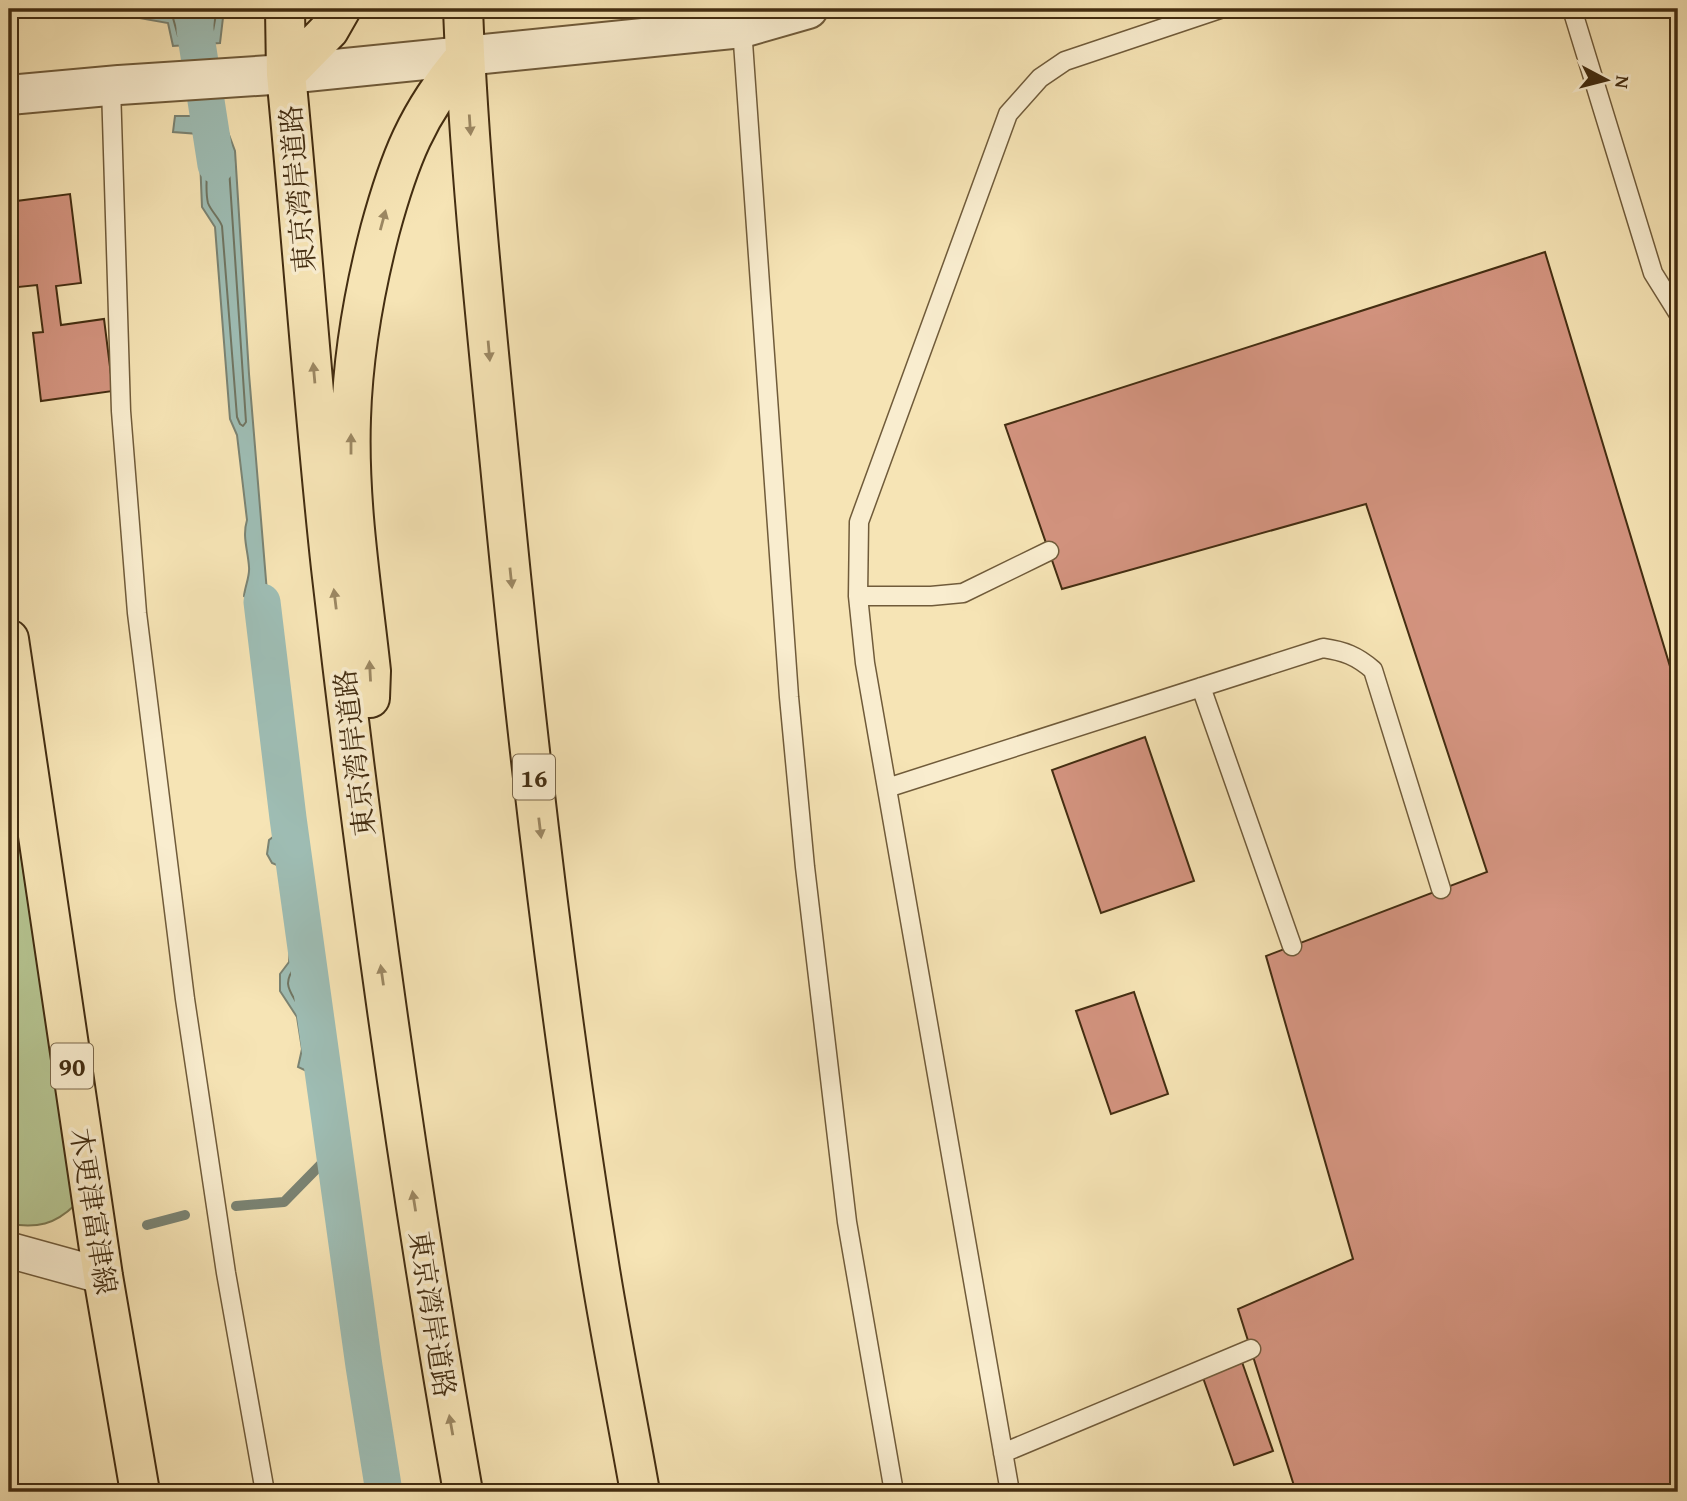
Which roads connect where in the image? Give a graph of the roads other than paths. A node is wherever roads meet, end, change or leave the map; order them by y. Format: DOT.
graph roads {
  1 [pos="285,9"];
  2 [pos="341,9"];
  3 [pos="463,9"];
  4 [pos="808,9"];
  5 [pos="1220,9"];
  6 [pos="1572,9"];
  7 [pos="760,19"];
  8 [pos="465,57"];
  9 [pos="286,74"];
  10 [pos="115,86"];
  11 [pos="9,95"];
  12 [pos="1678,313"];
  13 [pos="1049,551"];
  14 [pos="858,596"];
  15 [pos="9,639"];
  16 [pos="1202,687"];
  17 [pos="887,788"];
  18 [pos="369,886"];
  19 [pos="1441,890"];
  20 [pos="1292,946"];
  21 [pos="9,1250"];
  22 [pos="103,1276"];
  23 [pos="1251,1349"];
  24 [pos="1003,1453"];
  25 [pos="140,1492"];
  26 [pos="265,1492"];
  27 [pos="463,1492"];
  28 [pos="640,1492"];
  29 [pos="894,1492"];
  30 [pos="1010,1492"];
  1 -- 9 [label="main road, 東京湾岸道路"];
  2 -- 9 [label="main road"];
  3 -- 8 [label="main road, 16"];
  4 -- 7 [label="street"];
  5 -- 14 [label="lane"];
  6 -- 12 [label="lane"];
  7 -- 8 [label="street"];
  7 -- 29 [label="lane"];
  8 -- 9 [label="street"];
  18 -- 8 [label="main road, one-way"];
  8 -- 28 [label="main road, 16, one-way"];
  9 -- 10 [label="street"];
  18 -- 9 [label="main road, 東京湾岸道路, one-way"];
  10 -- 11 [label="street"];
  10 -- 26 [label="lane"];
  13 -- 14 [label="lane"];
  14 -- 17 [label="lane"];
  15 -- 22 [label="main road, 木更津富津線 / 90"];
  16 -- 17 [label="lane"];
  16 -- 19 [label="lane"];
  16 -- 20 [label="lane"];
  17 -- 24 [label="lane"];
  27 -- 18 [label="main road, 東京湾岸道路, one-way"];
  21 -- 22 [label="street"];
  22 -- 25 [label="main road, 木更津富津線 / 90"];
  23 -- 24 [label="lane"];
  24 -- 30 [label="lane"];
}
